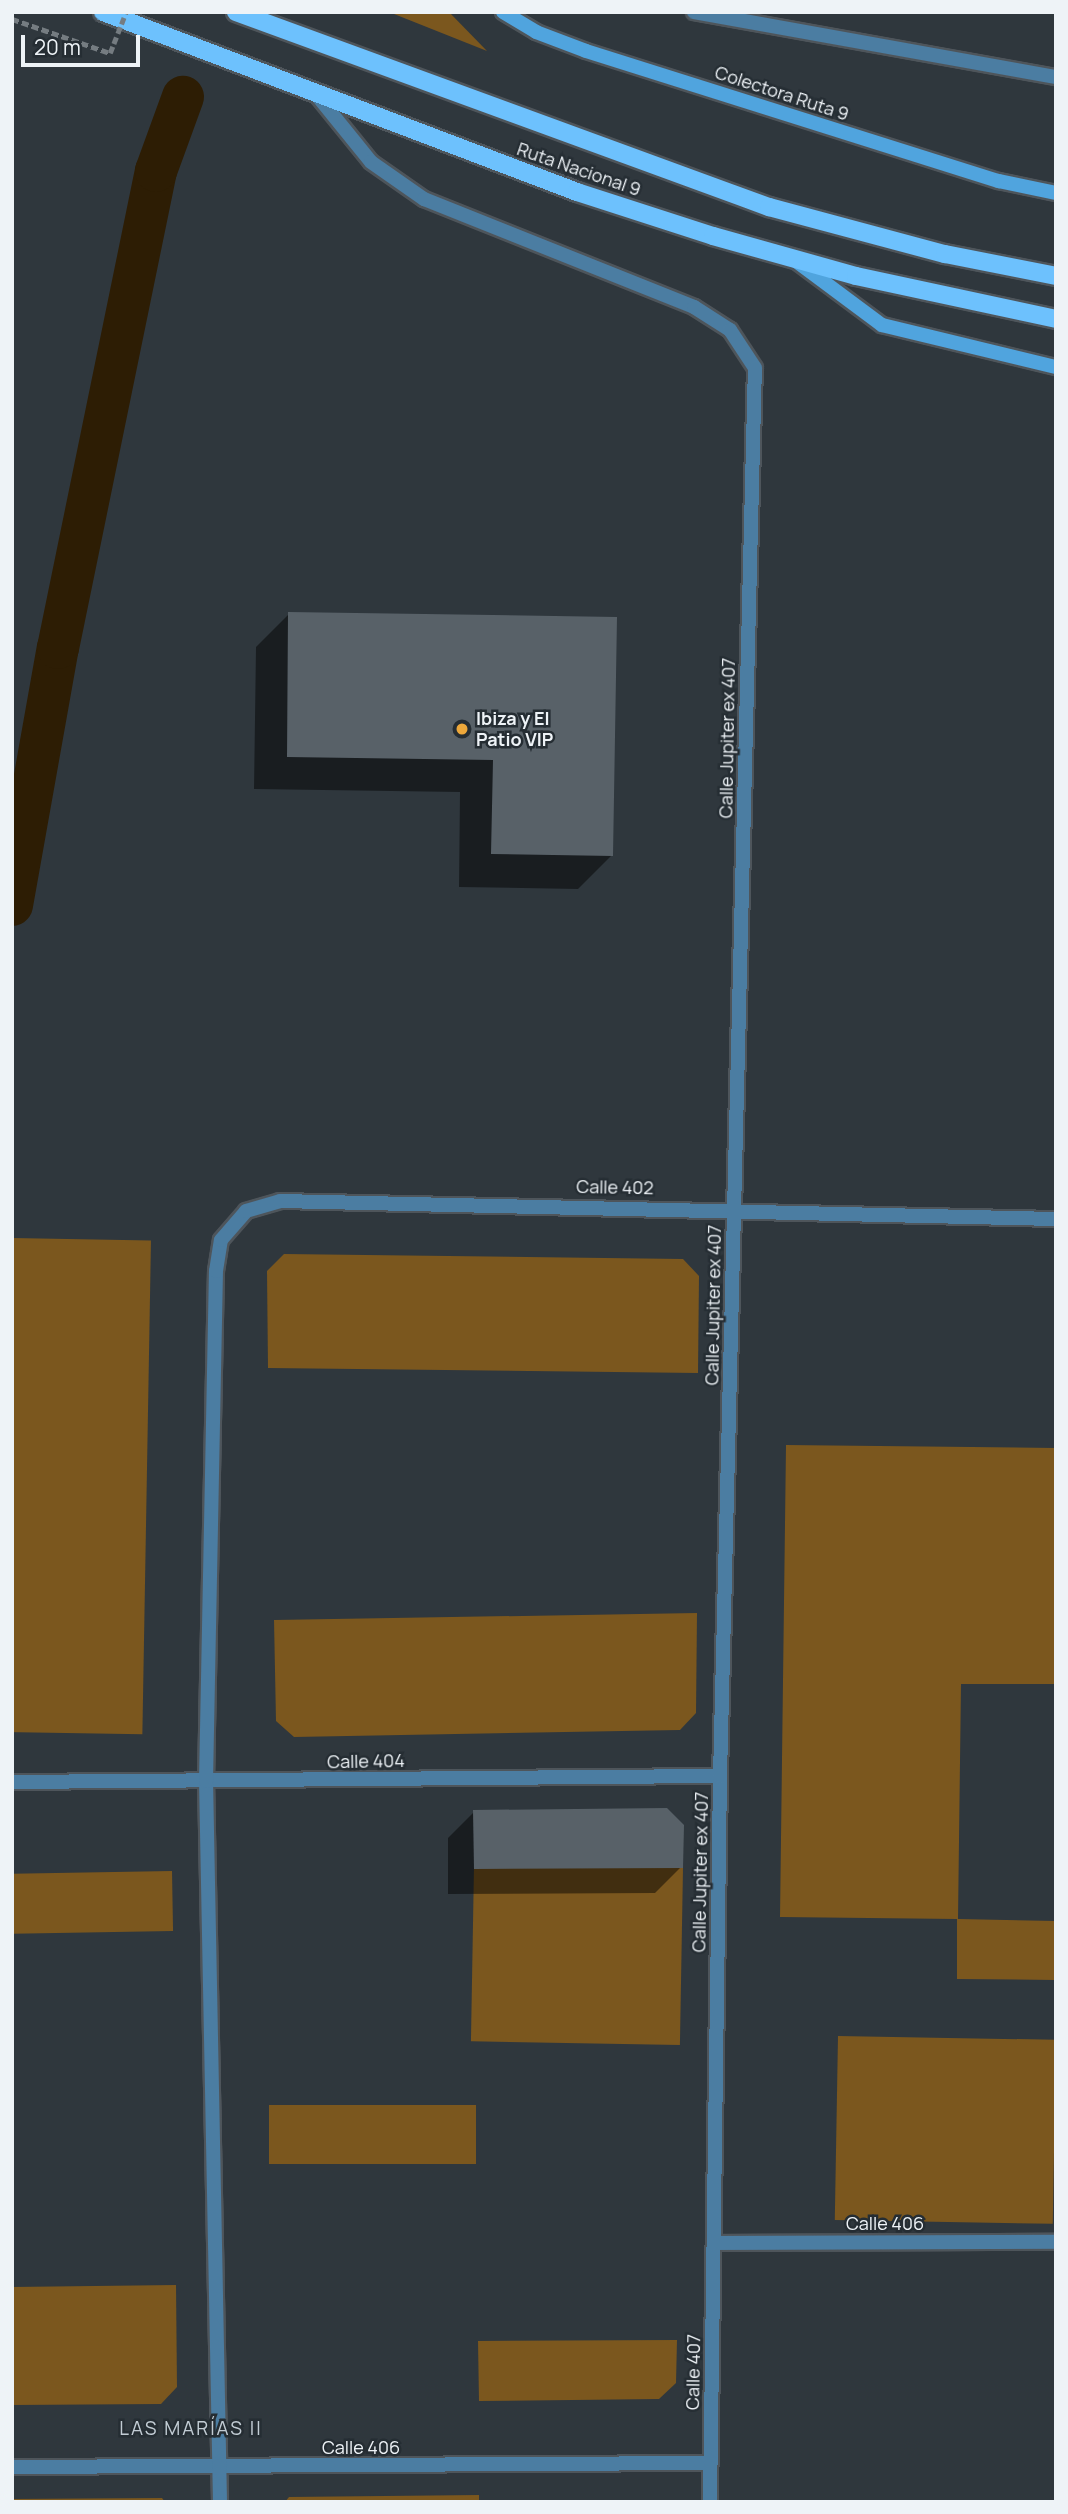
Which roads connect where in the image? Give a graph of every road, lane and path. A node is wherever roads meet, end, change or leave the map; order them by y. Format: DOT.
graph roads {
  1 [pos="103,12"];
  2 [pos="126,12"];
  3 [pos="236,12"];
  4 [pos="503,12"];
  5 [pos="694,12"];
  6 [pos="12,19"];
  7 [pos="1056,77"];
  8 [pos="316,94"];
  9 [pos="1056,193"];
  10 [pos="795,260"];
  11 [pos="1056,276"];
  12 [pos="1056,319"];
  13 [pos="1056,367"];
  14 [pos="735,1208"];
  15 [pos="1056,1219"];
  16 [pos="720,1776"];
  17 [pos="206,1781"];
  18 [pos="12,1782"];
  19 [pos="1056,2242"];
  20 [pos="715,2243"];
  21 [pos="710,2463"];
  22 [pos="12,2467"];
  23 [pos="219,2467"];
  24 [pos="220,2502"];
  25 [pos="710,2502"];
  1 -- 8 [label="main road, Ruta Nacional 9"];
  2 -- 6 [label="path, bridge"];
  3 -- 11 [label="main road, Ruta Nacional 9"];
  4 -- 9 [label="street, Colectora Ruta 9"];
  5 -- 7 [label="street"];
  8 -- 10 [label="main road, Ruta Nacional 9"];
  8 -- 14 [label="street, Calle Jupiter ex 407"];
  10 -- 12 [label="main road, Ruta Nacional 9"];
  10 -- 13 [label="street"];
  14 -- 15 [label="street, Calle 402"];
  14 -- 16 [label="street, Calle Jupiter ex 407"];
  14 -- 17 [label="street, Calle 402"];
  16 -- 17 [label="street, Calle 404"];
  16 -- 20 [label="street, Calle Jupiter ex 407"];
  17 -- 18 [label="street, Calle 404"];
  17 -- 23 [label="street, Calle 402"];
  19 -- 20 [label="street, Calle 406"];
  20 -- 21 [label="street, Calle 407"];
  21 -- 23 [label="street, Calle 406"];
  21 -- 25 [label="street, Calle 407"];
  22 -- 23 [label="street, Calle 406"];
  23 -- 24 [label="street, Calle 402"];
}
